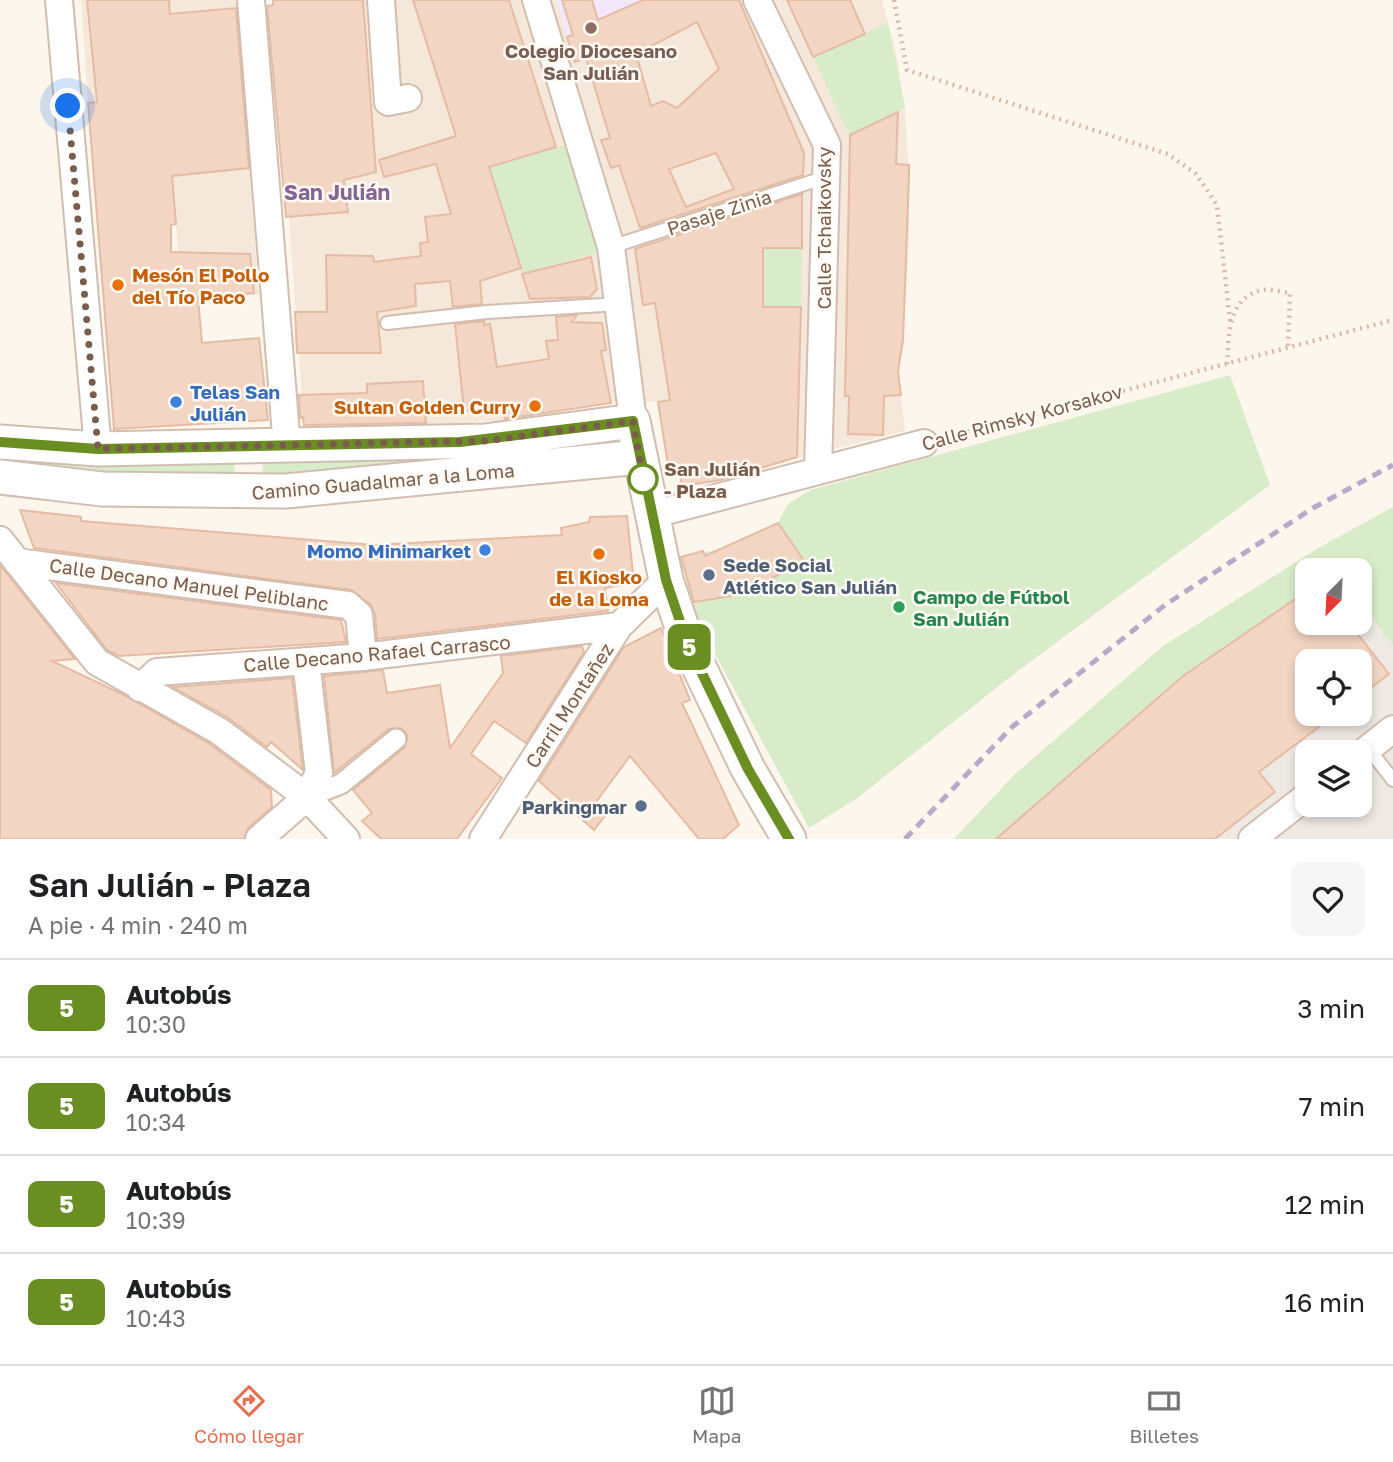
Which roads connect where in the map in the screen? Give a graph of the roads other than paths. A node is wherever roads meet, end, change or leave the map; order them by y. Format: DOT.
graph roads {
  1 [pos="59,0"];
  2 [pos="251,0"];
  3 [pos="382,0"];
  4 [pos="536,0"];
  5 [pos="757,0"];
  6 [pos="408,98"];
  7 [pos="827,177"];
  8 [pos="611,247"];
  9 [pos="620,304"];
  10 [pos="387,323"];
  11 [pos="633,421"];
  12 [pos="0,442"];
  13 [pos="924,443"];
  14 [pos="287,447"];
  15 [pos="98,449"];
  16 [pos="640,457"];
  17 [pos="818,471"];
  18 [pos="0,477"];
  19 [pos="651,515"];
  20 [pos="0,540"];
  21 [pos="17,562"];
  22 [pos="666,580"];
  23 [pos="619,626"];
  24 [pos="363,657"];
  25 [pos="306,661"];
  26 [pos="140,688"];
  27 [pos="1393,729"];
  28 [pos="396,739"];
  29 [pos="1372,745"];
  30 [pos="1372,759"];
  31 [pos="1393,780"];
  32 [pos="307,797"];
  33 [pos="1295,805"];
  34 [pos="259,839"];
  35 [pos="346,839"];
  36 [pos="483,839"];
  37 [pos="789,839"];
  38 [pos="1252,839"];
  1 -- 15 [label="street"];
  2 -- 14 [label="street"];
  3 -- 6 [label="street"];
  4 -- 8 [label="street"];
  5 -- 7 [label="street, Calle Tchaikovsky"];
  7 -- 8 [label="lane, Pasaje Zinia"];
  7 -- 17 [label="street, Calle Tchaikovsky"];
  8 -- 9 [label="street"];
  9 -- 10 [label="lane"];
  9 -- 11 [label="street"];
  11 -- 14 [label="street, Camino Guadalmar a la Loma"];
  11 -- 16 [label="street"];
  12 -- 15 [label="street, Camino Guadalmar a la Loma"];
  13 -- 17 [label="street, Calle Rimsky Korsakov"];
  14 -- 15 [label="street, Camino Guadalmar a la Loma"];
  16 -- 18 [label="street, Camino Guadalmar a la Loma"];
  16 -- 19 [label="street"];
  17 -- 19 [label="street, Calle Rimsky Korsakov"];
  19 -- 22 [label="street"];
  20 -- 21 [label="street"];
  21 -- 24 [label="street, Calle Decano Manuel Peliblanc"];
  21 -- 26 [label="street"];
  22 -- 23 [label="street, Carril Montañez"];
  22 -- 37 [label="street"];
  23 -- 24 [label="street, Calle Decano Rafael Carrasco"];
  23 -- 36 [label="street, Carril Montañez"];
  24 -- 25 [label="street, Calle Decano Rafael Carrasco"];
  25 -- 26 [label="street, Calle Decano Rafael Carrasco"];
  25 -- 32 [label="street"];
  26 -- 32 [label="street"];
  27 -- 29 [label="street"];
  28 -- 32 [label="street"];
  30 -- 31 [label="lane"];
  32 -- 34 [label="street"];
  32 -- 35 [label="street"];
  33 -- 38 [label="street"];
}
